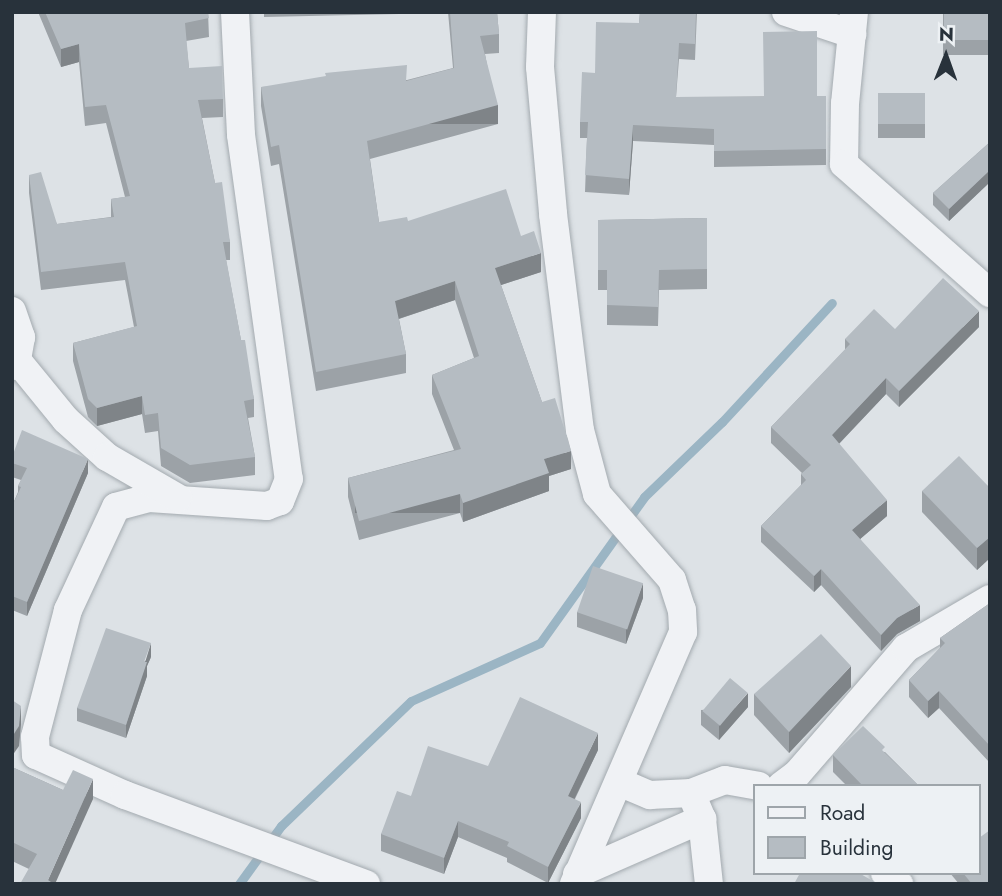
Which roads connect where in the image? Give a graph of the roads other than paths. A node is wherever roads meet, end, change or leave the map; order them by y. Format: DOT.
graph roads {
  1 [pos="235,12"];
  2 [pos="542,12"];
  3 [pos="786,12"];
  4 [pos="853,23"];
  5 [pos="990,293"];
  6 [pos="12,311"];
  7 [pos="15,363"];
  8 [pos="107,457"];
  9 [pos="181,499"];
  10 [pos="116,507"];
  11 [pos="990,599"];
  12 [pos="619,782"];
  13 [pos="784,784"];
  14 [pos="754,785"];
  15 [pos="691,793"];
  16 [pos="702,820"];
  17 [pos="575,879"];
  18 [pos="366,884"];
  19 [pos="709,884"];
  1 -- 9 [label="street"];
  2 -- 12 [label="street"];
  3 -- 4 [label="street"];
  4 -- 5 [label="street"];
  6 -- 7 [label="street"];
  7 -- 8 [label="street"];
  8 -- 9 [label="street"];
  8 -- 10 [label="street"];
  9 -- 10 [label="street"];
  10 -- 18 [label="street"];
  11 -- 13 [label="street"];
  12 -- 15 [label="street"];
  12 -- 17 [label="street"];
  14 -- 15 [label="street"];
  15 -- 16 [label="street"];
  16 -- 17 [label="street"];
  16 -- 19 [label="street"];
}
